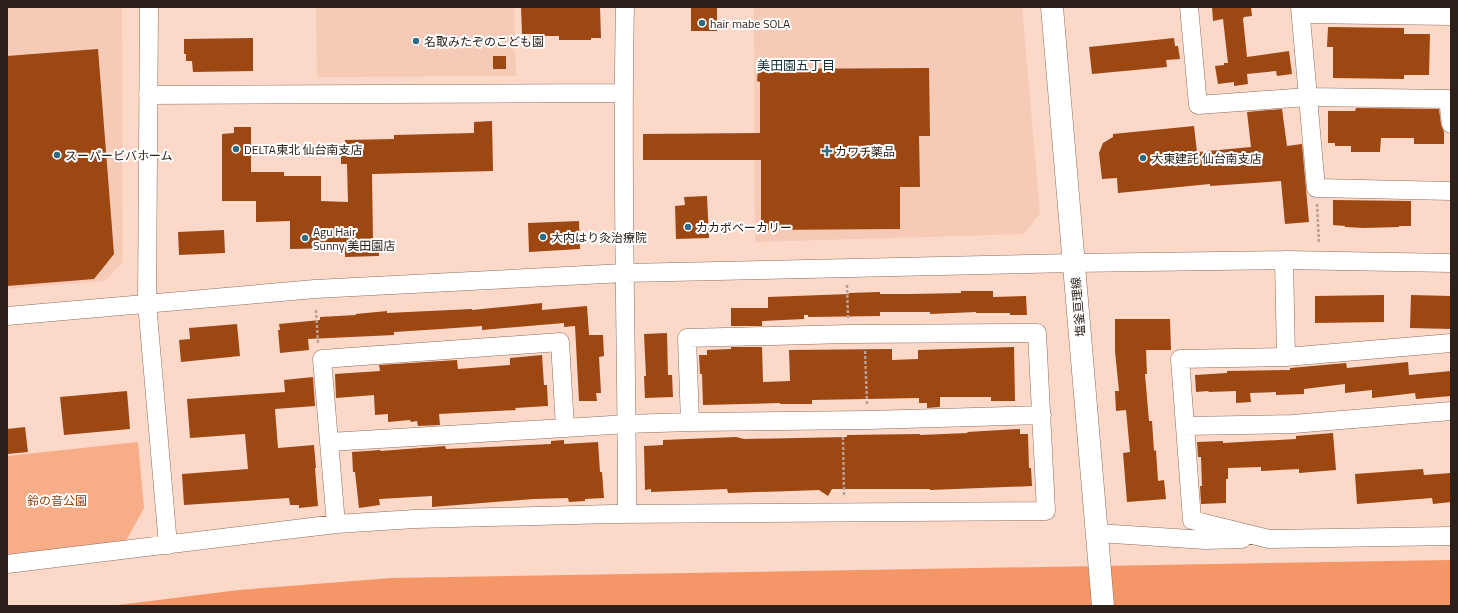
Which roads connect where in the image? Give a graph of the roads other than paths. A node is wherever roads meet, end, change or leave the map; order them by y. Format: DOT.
graph roads {
  1 [pos="149,7"];
  2 [pos="625,7"];
  3 [pos="1052,7"];
  4 [pos="1190,7"];
  5 [pos="1301,10"];
  6 [pos="1451,16"];
  7 [pos="623,93"];
  8 [pos="148,95"];
  9 [pos="1308,97"];
  10 [pos="1451,124"];
  11 [pos="1451,191"];
  12 [pos="1284,260"];
  13 [pos="1074,263"];
  14 [pos="1451,263"];
  15 [pos="625,273"];
  16 [pos="147,303"];
  17 [pos="7,316"];
  18 [pos="1451,343"];
  19 [pos="1286,358"];
  20 [pos="1451,411"];
  21 [pos="1042,415"];
  22 [pos="690,422"];
  23 [pos="627,424"];
  24 [pos="1185,426"];
  25 [pos="565,428"];
  26 [pos="329,442"];
  27 [pos="627,514"];
  28 [pos="336,524"];
  29 [pos="1451,536"];
  30 [pos="1097,537"];
  31 [pos="1269,539"];
  32 [pos="168,545"];
  33 [pos="7,564"];
  34 [pos="1103,606"];
  1 -- 8 [label="street"];
  2 -- 7 [label="street"];
  3 -- 13 [label="main road, 塩釜亘理線"];
  4 -- 9 [label="street"];
  5 -- 6 [label="street"];
  5 -- 9 [label="street"];
  7 -- 8 [label="street"];
  7 -- 15 [label="street"];
  8 -- 16 [label="street"];
  9 -- 10 [label="street"];
  9 -- 11 [label="street"];
  12 -- 13 [label="street"];
  12 -- 14 [label="street"];
  12 -- 19 [label="street"];
  13 -- 15 [label="street"];
  13 -- 30 [label="main road, 塩釜亘理線"];
  15 -- 16 [label="street"];
  15 -- 23 [label="street"];
  16 -- 17 [label="street"];
  16 -- 32 [label="street"];
  18 -- 19 [label="street"];
  19 -- 24 [label="street"];
  20 -- 24 [label="street"];
  21 -- 22 [label="street"];
  21 -- 22 [label="street"];
  21 -- 27 [label="street"];
  22 -- 23 [label="street"];
  23 -- 25 [label="street"];
  23 -- 27 [label="street"];
  24 -- 31 [label="street"];
  25 -- 26 [label="street"];
  25 -- 26 [label="street"];
  26 -- 28 [label="street"];
  27 -- 28 [label="street"];
  28 -- 32 [label="street"];
  29 -- 31 [label="street"];
  30 -- 31 [label="street"];
  30 -- 34 [label="main road, 塩釜亘理線"];
  32 -- 33 [label="street"];
}
